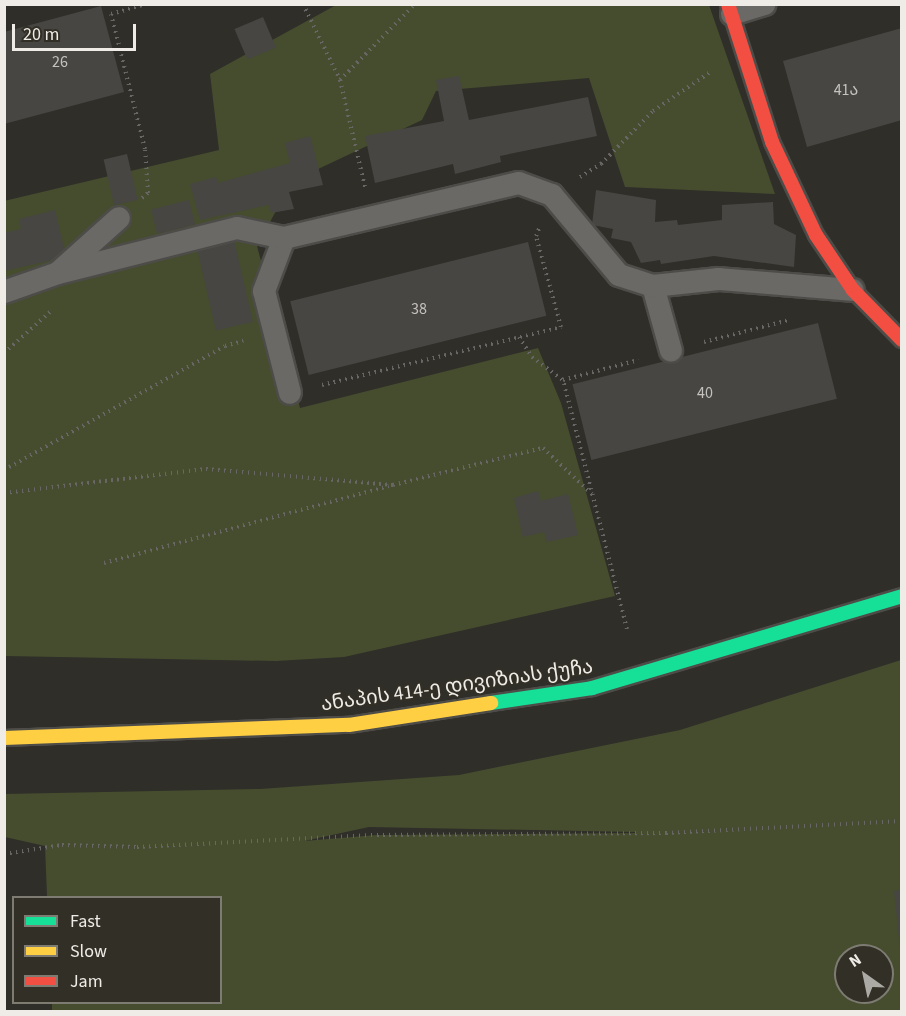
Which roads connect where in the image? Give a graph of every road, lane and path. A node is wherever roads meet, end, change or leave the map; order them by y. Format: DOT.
graph roads {
  1 [pos="146,4"];
  2 [pos="303,4"];
  3 [pos="415,4"];
  4 [pos="765,4"];
  5 [pos="730,9"];
  6 [pos="745,56"];
  7 [pos="340,80"];
  8 [pos="147,171"];
  9 [pos="552,195"];
  10 [pos="119,218"];
  11 [pos="372,218"];
  12 [pos="284,238"];
  13 [pos="58,273"];
  14 [pos="653,286"];
  15 [pos="853,290"];
  16 [pos="4,292"];
  17 [pos="891,317"];
  18 [pos="274,332"];
  19 [pos="519,337"];
  20 [pos="902,340"];
  21 [pos="671,351"];
  22 [pos="563,380"];
  23 [pos="290,393"];
  24 [pos="4,470"];
  25 [pos="393,485"];
  26 [pos="4,493"];
  27 [pos="104,563"];
  28 [pos="902,596"];
  29 [pos="627,629"];
  30 [pos="4,738"];
  31 [pos="902,821"];
  32 [pos="4,854"];
  1 -- 8 [label="path"];
  2 -- 7 [label="path"];
  3 -- 7 [label="path"];
  4 -- 5 [label="lane"];
  5 -- 6 [label="main road"];
  6 -- 9 [label="path"];
  6 -- 15 [label="main road"];
  7 -- 11 [label="path"];
  9 -- 11 [label="lane"];
  9 -- 14 [label="lane"];
  9 -- 19 [label="path"];
  10 -- 13 [label="lane"];
  11 -- 12 [label="lane"];
  12 -- 13 [label="lane"];
  12 -- 18 [label="lane"];
  13 -- 16 [label="lane"];
  14 -- 15 [label="lane"];
  14 -- 21 [label="lane"];
  15 -- 17 [label="main road"];
  17 -- 20 [label="main road"];
  18 -- 23 [label="lane"];
  18 -- 24 [label="path"];
  19 -- 22 [label="path"];
  19 -- 23 [label="path"];
  25 -- 26 [label="path"];
  25 -- 27 [label="path"];
  25 -- 29 [label="path"];
  28 -- 30 [label="main road, ანაპის 414-ე დივიზიას ქუჩა"];
  31 -- 32 [label="path"];
}
